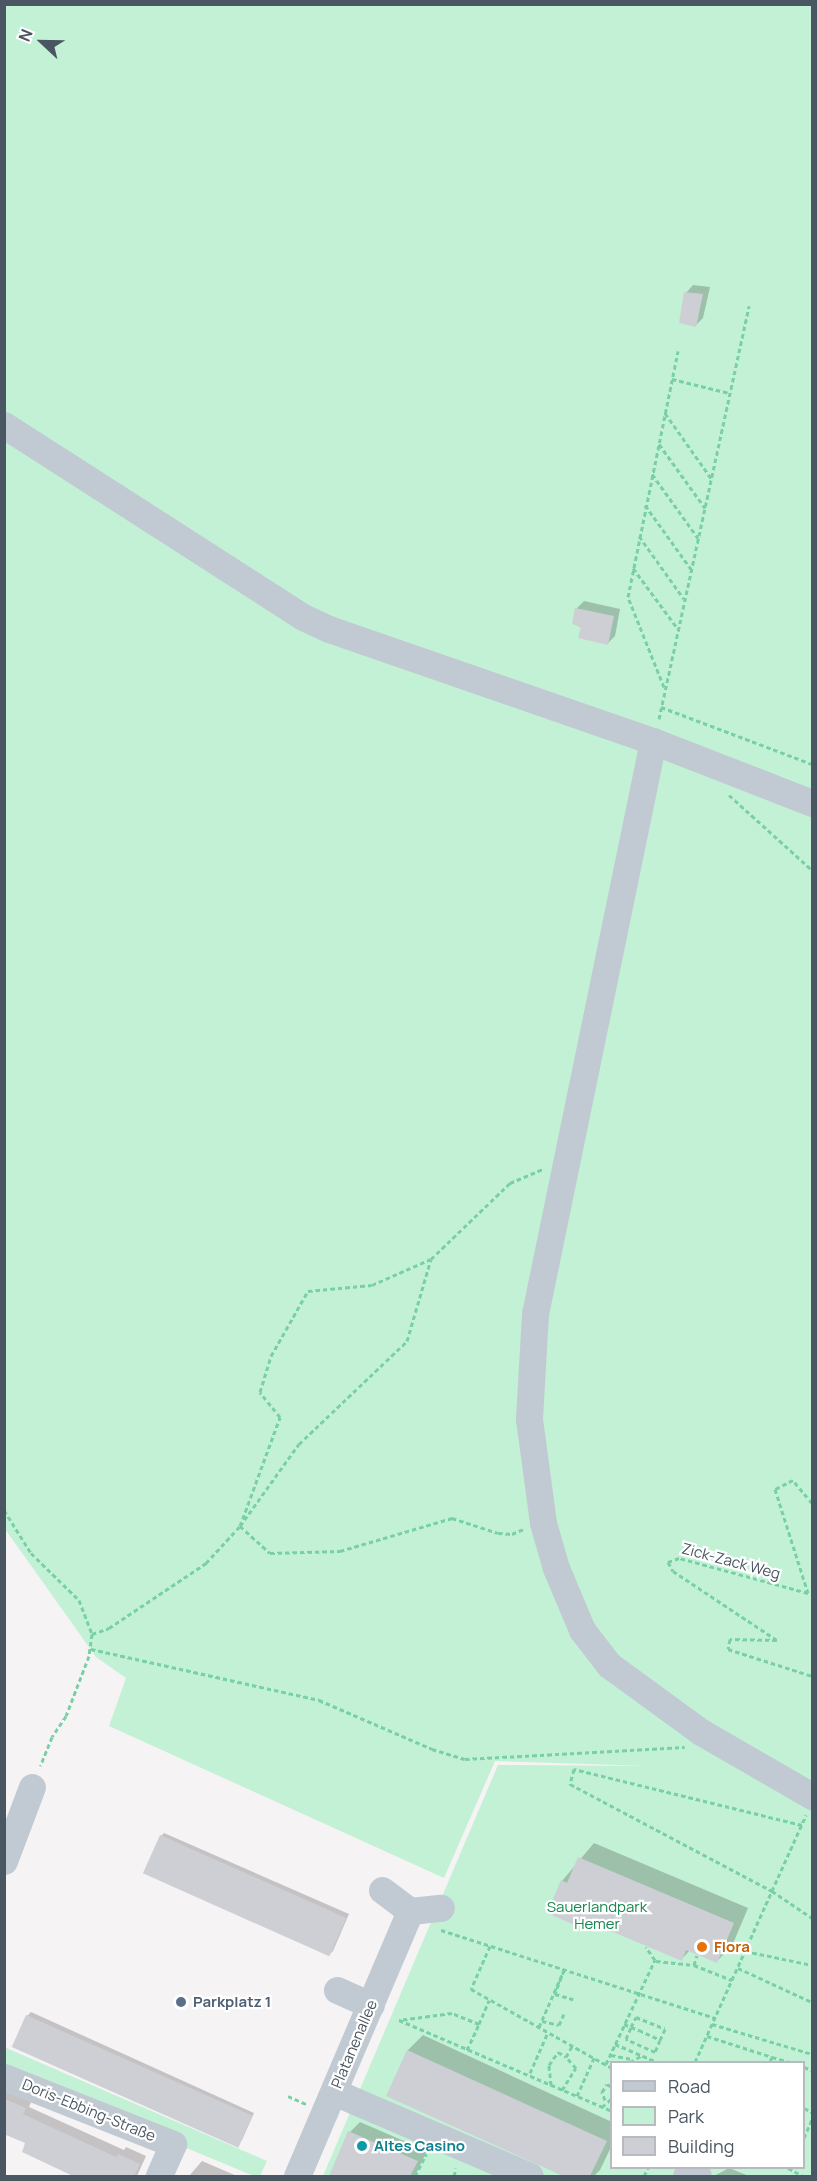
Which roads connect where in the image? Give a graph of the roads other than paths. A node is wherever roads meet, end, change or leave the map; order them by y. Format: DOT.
graph roads {
  1 [pos="4,425"];
  2 [pos="654,741"];
  3 [pos="813,803"];
  4 [pos="32,1787"];
  5 [pos="811,1803"];
  6 [pos="4,1861"];
  7 [pos="382,1890"];
  8 [pos="441,1908"];
  9 [pos="407,1919"];
  10 [pos="337,1990"];
  11 [pos="371,2005"];
  12 [pos="4,2077"];
  13 [pos="334,2092"];
  14 [pos="159,2176"];
  15 [pos="297,2176"];
  16 [pos="530,2176"];
  17 [pos="686,2176"];
  18 [pos="698,2176"];
  1 -- 2 [label="street"];
  2 -- 3 [label="street"];
  2 -- 5 [label="street"];
  4 -- 6 [label="street"];
  7 -- 9 [label="street"];
  8 -- 9 [label="street"];
  9 -- 11 [label="street, Platanenallee"];
  10 -- 11 [label="street"];
  11 -- 13 [label="street, Platanenallee"];
  12 -- 14 [label="street, Doris-Ebbing-Straße"];
  13 -- 15 [label="street, Platanenallee"];
  13 -- 16 [label="street"];
  17 -- 18 [label="street"];
}
